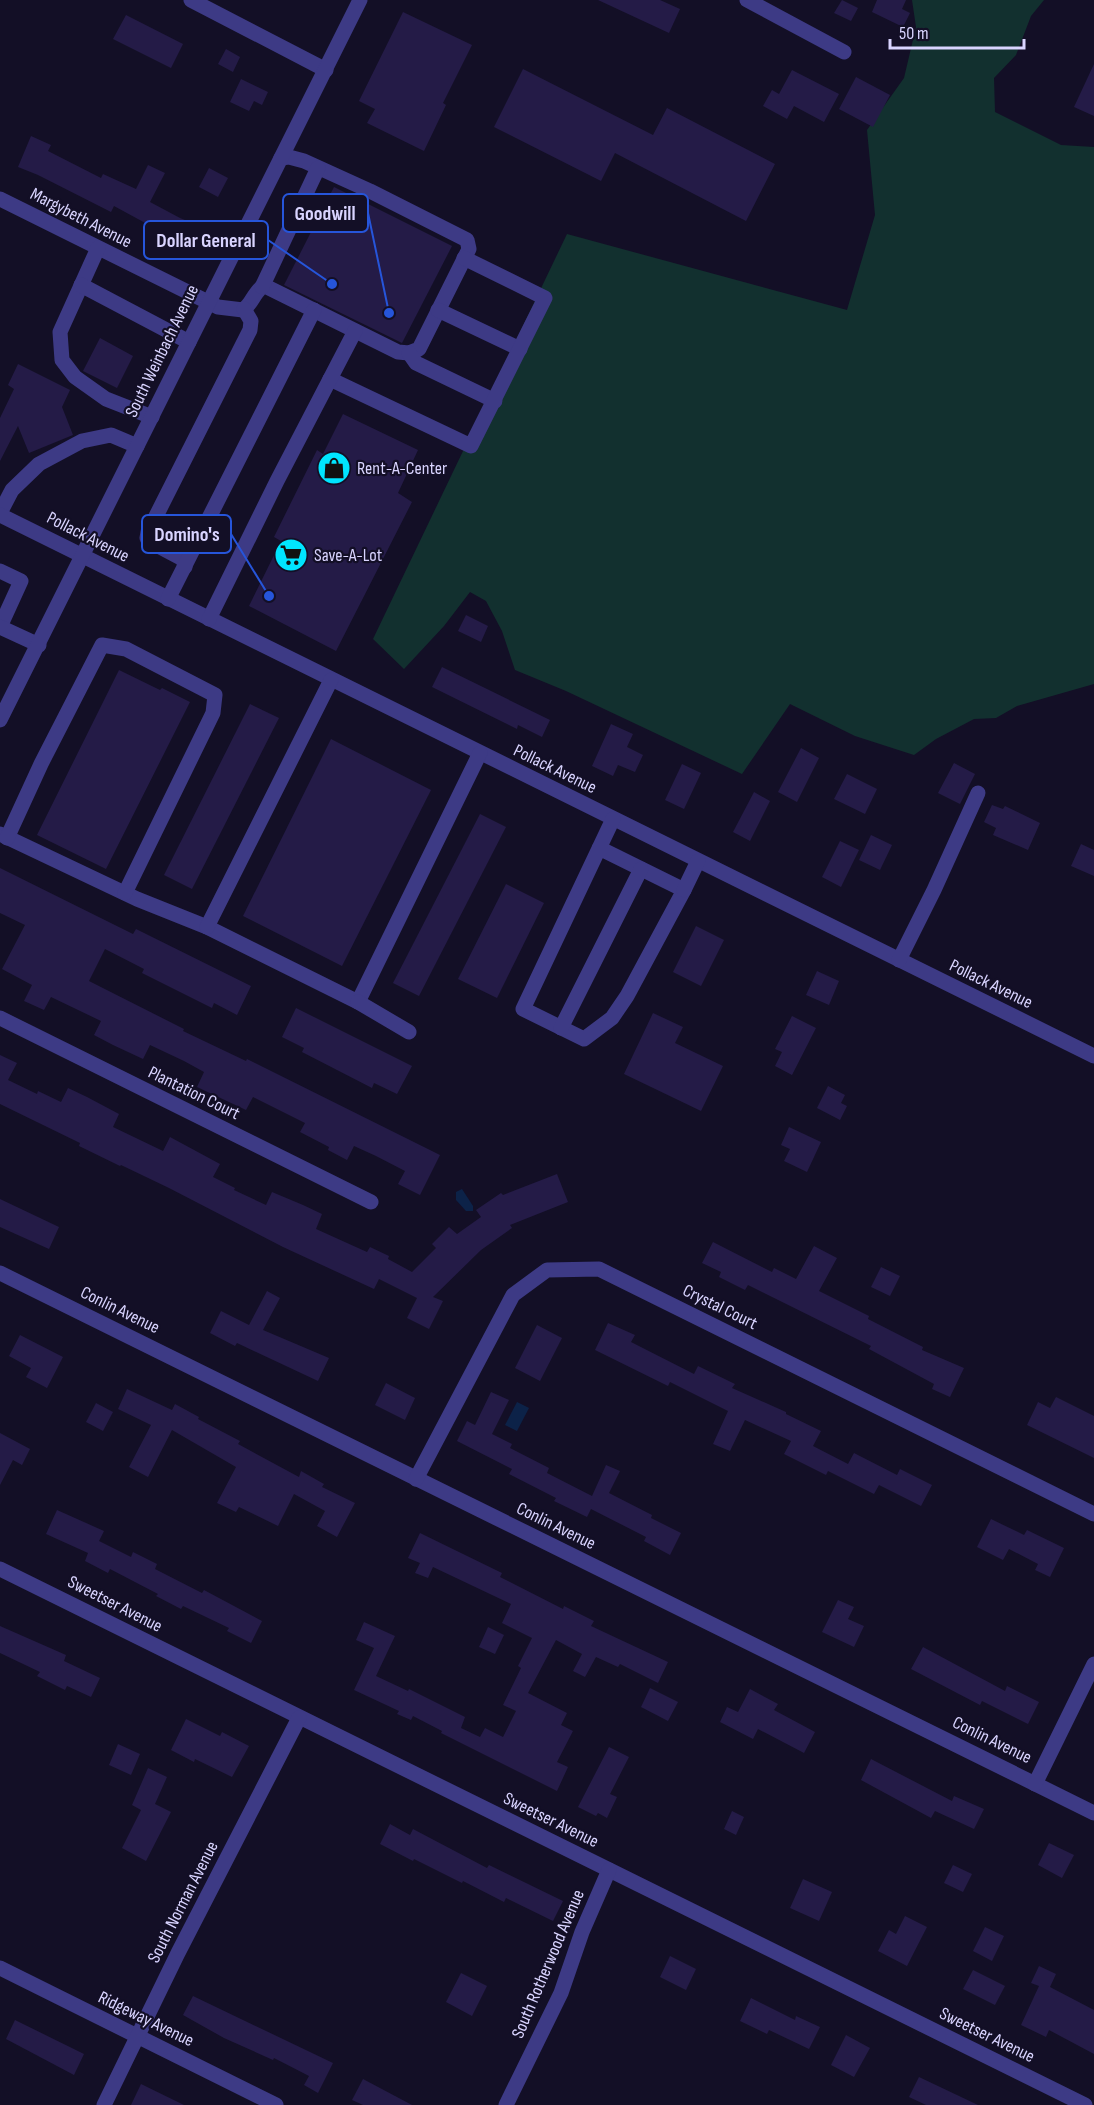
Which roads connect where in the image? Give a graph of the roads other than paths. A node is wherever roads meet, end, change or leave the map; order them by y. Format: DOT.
graph roads {
  1 [pos="191,0"];
  2 [pos="360,0"];
  3 [pos="747,0"];
  4 [pos="844,52"];
  5 [pos="326,70"];
  6 [pos="281,158"];
  7 [pos="318,168"];
  8 [pos="0,199"];
  9 [pos="98,248"];
  10 [pos="464,258"];
  11 [pos="81,285"];
  12 [pos="261,287"];
  13 [pos="208,303"];
  14 [pos="244,309"];
  15 [pos="314,310"];
  16 [pos="438,310"];
  17 [pos="355,331"];
  18 [pos="189,342"];
  19 [pos="520,350"];
  20 [pos="409,353"];
  21 [pos="330,379"];
  22 [pos="495,401"];
  23 [pos="152,417"];
  24 [pos="137,446"];
  25 [pos="0,514"];
  26 [pos="81,556"];
  27 [pos="185,567"];
  28 [pos="0,571"];
  29 [pos="168,599"];
  30 [pos="5,604"];
  31 [pos="209,619"];
  32 [pos="0,627"];
  33 [pos="39,645"];
  34 [pos="331,680"];
  35 [pos="0,720"];
  36 [pos="480,753"];
  37 [pos="978,793"];
  38 [pos="613,819"];
  39 [pos="4,836"];
  40 [pos="599,848"];
  41 [pos="698,861"];
  42 [pos="641,869"];
  43 [pos="684,890"];
  44 [pos="125,894"];
  45 [pos="207,927"];
  46 [pos="899,960"];
  47 [pos="358,1002"];
  48 [pos="0,1018"];
  49 [pos="561,1028"];
  50 [pos="409,1032"];
  51 [pos="1093,1053"];
  52 [pos="371,1202"];
  53 [pos="0,1273"];
  54 [pos="416,1479"];
  55 [pos="1094,1514"];
  56 [pos="0,1569"];
  57 [pos="1094,1664"];
  58 [pos="299,1718"];
  59 [pos="1035,1784"];
  60 [pos="1094,1813"];
  61 [pos="609,1870"];
  62 [pos="0,1968"];
  63 [pos="138,2037"];
  64 [pos="104,2105"];
  65 [pos="276,2105"];
  66 [pos="506,2105"];
  67 [pos="1085,2105"];
  1 -- 5 [label="street"];
  2 -- 5 [label="street, South Weinbach Avenue"];
  3 -- 4 [label="street"];
  5 -- 6 [label="street, South Weinbach Avenue"];
  6 -- 7 [label="street"];
  6 -- 13 [label="street, South Weinbach Avenue"];
  7 -- 10 [label="street"];
  7 -- 12 [label="street"];
  8 -- 9 [label="street, Margybeth Avenue"];
  9 -- 11 [label="street"];
  9 -- 13 [label="street, Margybeth Avenue"];
  10 -- 16 [label="street"];
  10 -- 19 [label="street"];
  11 -- 18 [label="street"];
  11 -- 23 [label="street"];
  12 -- 14 [label="street"];
  12 -- 15 [label="street"];
  13 -- 14 [label="street, Margybeth Avenue"];
  13 -- 18 [label="street, South Weinbach Avenue"];
  14 -- 27 [label="street"];
  15 -- 17 [label="street"];
  15 -- 27 [label="street"];
  16 -- 19 [label="street"];
  16 -- 20 [label="street"];
  17 -- 20 [label="street"];
  17 -- 21 [label="street"];
  18 -- 23 [label="street, South Weinbach Avenue"];
  19 -- 22 [label="street"];
  20 -- 22 [label="street"];
  21 -- 22 [label="street"];
  21 -- 31 [label="street"];
  23 -- 24 [label="street, South Weinbach Avenue"];
  24 -- 25 [label="street"];
  24 -- 26 [label="street, South Weinbach Avenue"];
  25 -- 26 [label="street, Pollack Avenue"];
  26 -- 29 [label="street, Pollack Avenue"];
  26 -- 33 [label="street, South Weinbach Avenue"];
  27 -- 29 [label="street"];
  28 -- 30 [label="street"];
  29 -- 31 [label="street, Pollack Avenue"];
  30 -- 32 [label="street"];
  31 -- 34 [label="street, Pollack Avenue"];
  32 -- 33 [label="street"];
  33 -- 35 [label="street, South Weinbach Avenue"];
  34 -- 36 [label="street, Pollack Avenue"];
  34 -- 45 [label="street"];
  36 -- 38 [label="street, Pollack Avenue"];
  36 -- 47 [label="street"];
  37 -- 46 [label="street"];
  38 -- 40 [label="street"];
  38 -- 41 [label="street, Pollack Avenue"];
  39 -- 44 [label="street"];
  39 -- 44 [label="street"];
  40 -- 42 [label="street"];
  40 -- 49 [label="street"];
  41 -- 43 [label="street"];
  41 -- 46 [label="street, Pollack Avenue"];
  42 -- 43 [label="street"];
  42 -- 49 [label="street"];
  43 -- 49 [label="street"];
  44 -- 45 [label="street"];
  45 -- 47 [label="street"];
  46 -- 51 [label="street, Pollack Avenue"];
  47 -- 50 [label="street"];
  48 -- 52 [label="street, Plantation Court"];
  53 -- 54 [label="street, Conlin Avenue"];
  54 -- 55 [label="street, Crystal Court"];
  54 -- 59 [label="street, Conlin Avenue"];
  56 -- 58 [label="street, Sweetser Avenue"];
  57 -- 59 [label="street"];
  58 -- 61 [label="street, Sweetser Avenue"];
  58 -- 63 [label="street, South Norman Avenue"];
  59 -- 60 [label="street, Conlin Avenue"];
  61 -- 66 [label="street, South Rotherwood Avenue"];
  61 -- 67 [label="street, Sweetser Avenue"];
  62 -- 63 [label="street, Ridgeway Avenue"];
  63 -- 64 [label="street, South Norman Avenue"];
  63 -- 65 [label="street, Ridgeway Avenue"];
}
